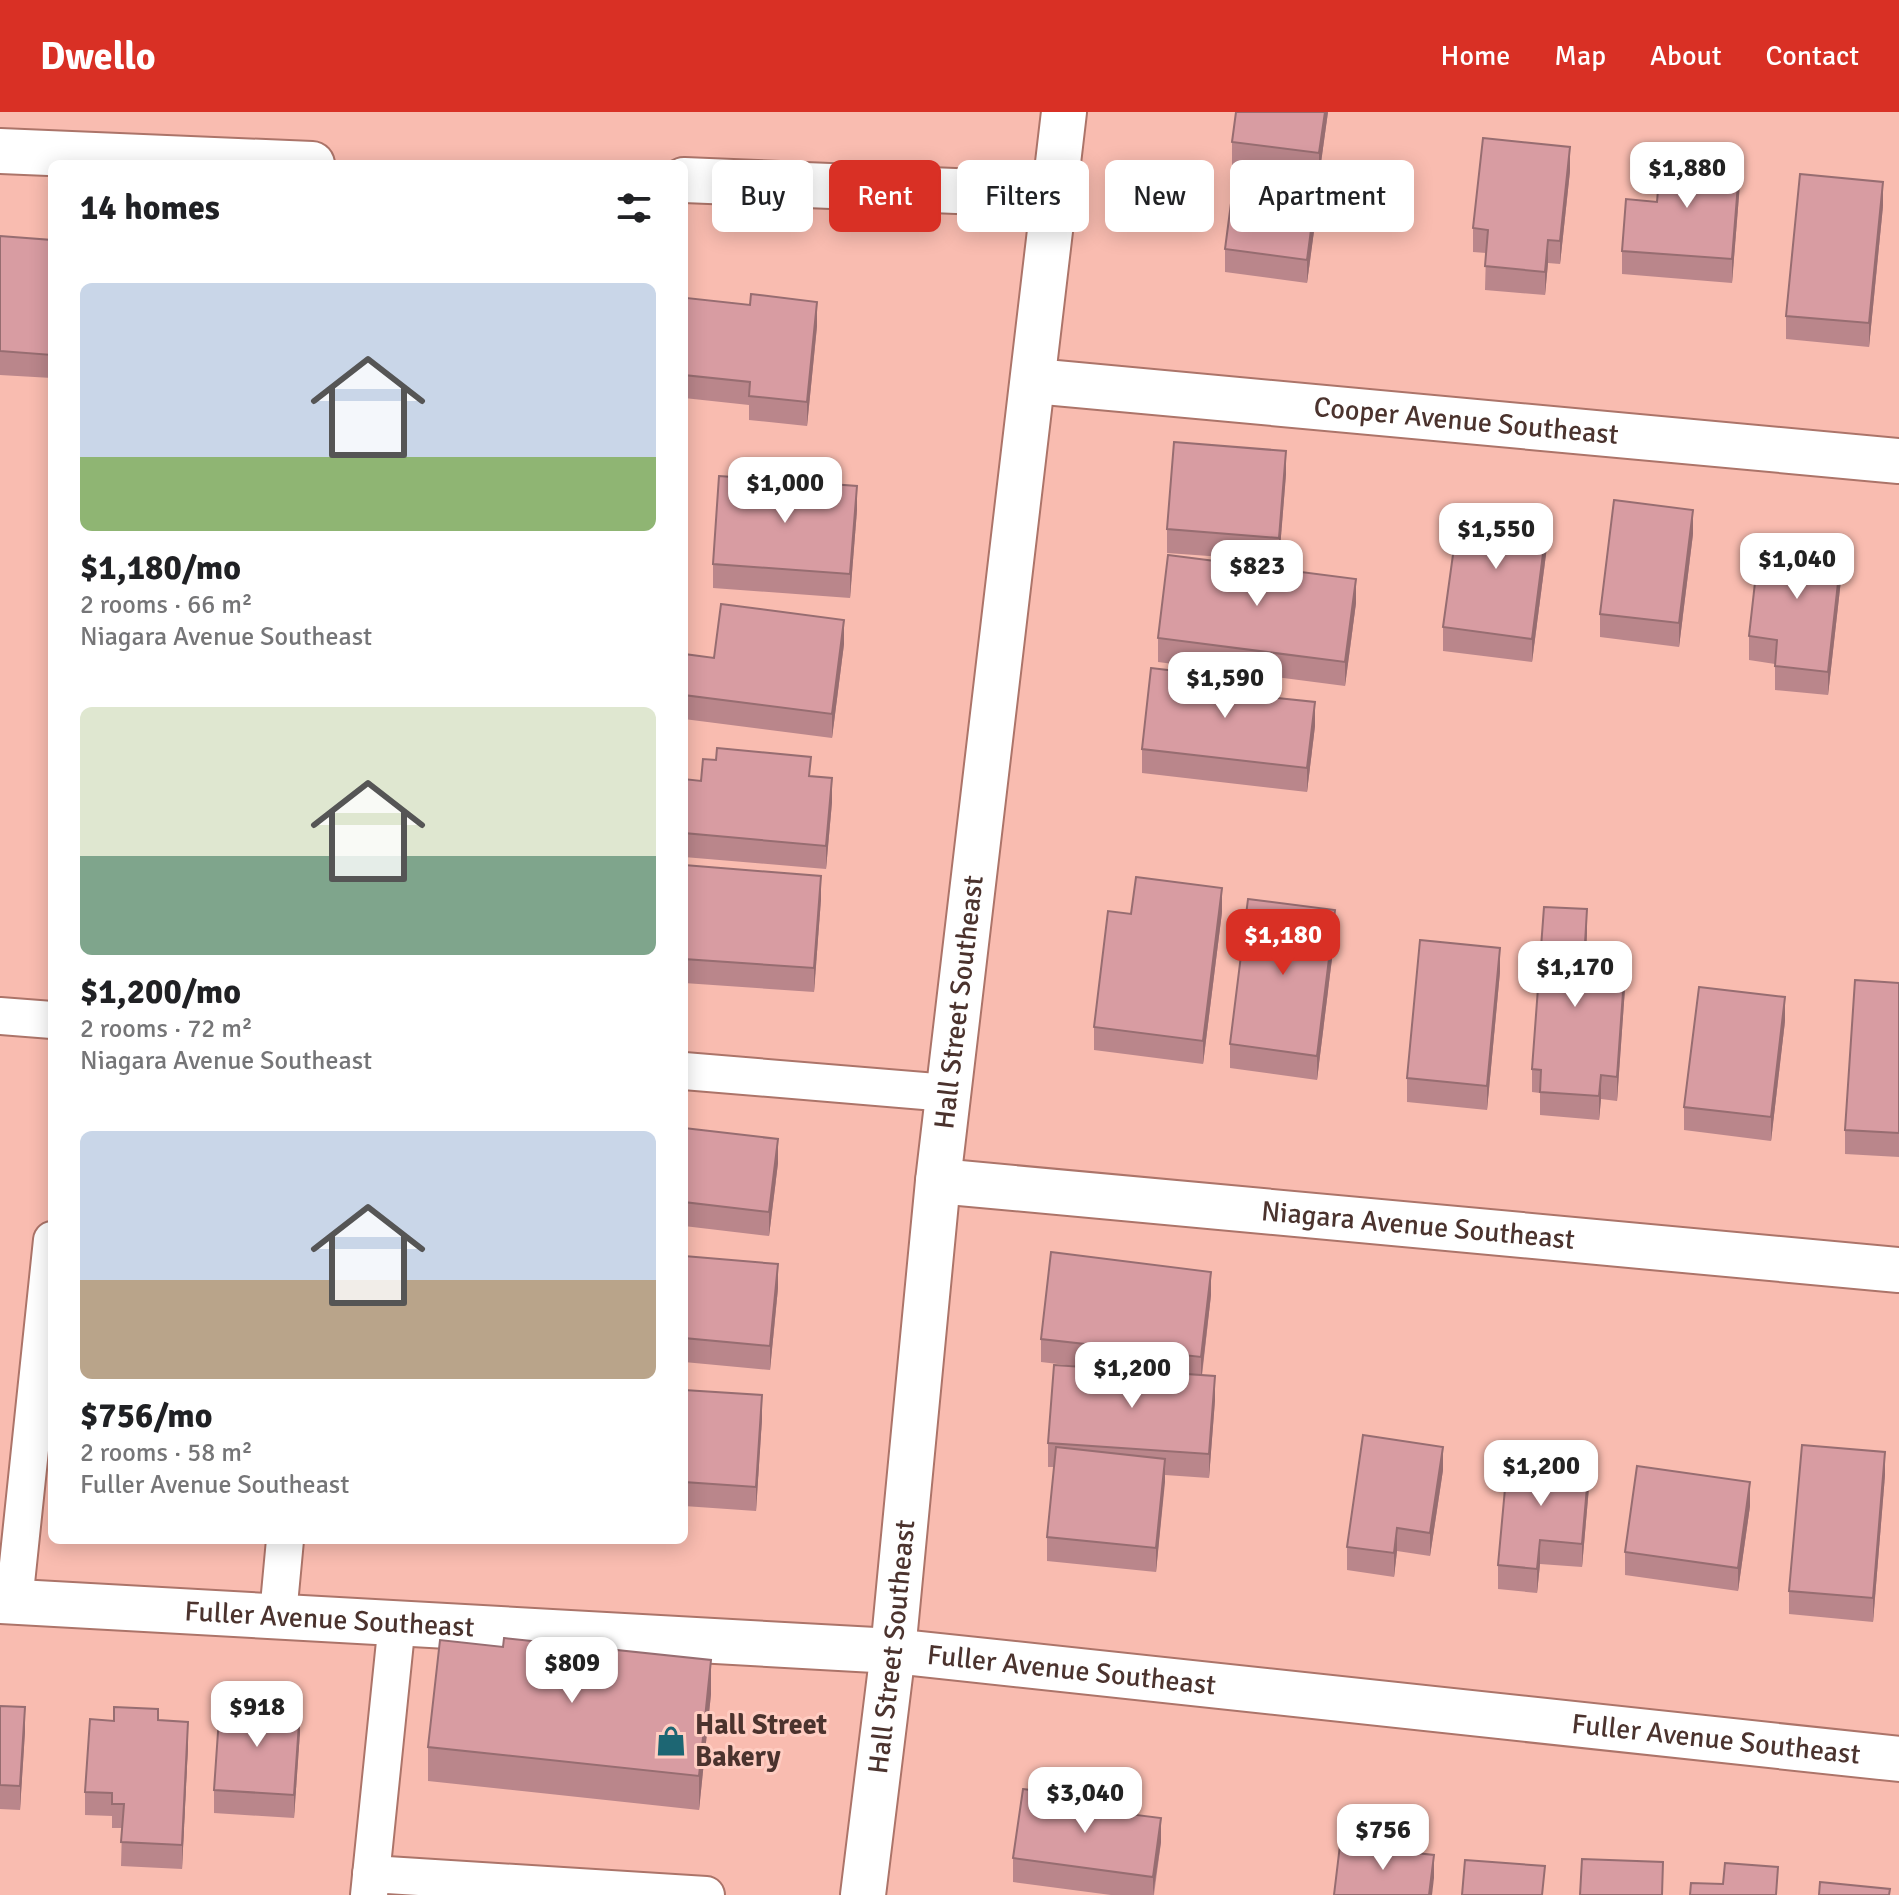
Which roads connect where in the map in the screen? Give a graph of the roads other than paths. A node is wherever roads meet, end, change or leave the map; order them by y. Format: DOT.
graph roads {
  1 [pos="1064,112"];
  2 [pos="0,151"];
  3 [pos="216,160"];
  4 [pos="1058,160"];
  5 [pos="688,180"];
  6 [pos="957,191"];
  7 [pos="1050,232"];
  8 [pos="1034,381"];
  9 [pos="1899,461"];
  10 [pos="0,1016"];
  11 [pos="48,1020"];
  12 [pos="688,1071"];
  13 [pos="948,1093"];
  14 [pos="938,1181"];
  15 [pos="1899,1270"];
  16 [pos="48,1272"];
  17 [pos="285,1544"];
  18 [pos="7,1602"];
  19 [pos="278,1615"];
  20 [pos="397,1622"];
  21 [pos="893,1651"];
  22 [pos="1899,1759"];
  23 [pos="370,1885"];
  24 [pos="706,1895"];
  25 [pos="863,1895"];
  1 -- 4 [label="street, Hall Street Southeast"];
  2 -- 3 [label="street"];
  5 -- 6 [label="street"];
  7 -- 8 [label="street, Hall Street Southeast"];
  8 -- 9 [label="street, Cooper Avenue Southeast"];
  8 -- 13 [label="street, Hall Street Southeast"];
  10 -- 11 [label="lane"];
  12 -- 13 [label="lane"];
  13 -- 14 [label="street, Hall Street Southeast"];
  14 -- 15 [label="street, Niagara Avenue Southeast"];
  14 -- 21 [label="street, Hall Street Southeast"];
  16 -- 18 [label="lane"];
  17 -- 19 [label="lane"];
  18 -- 19 [label="street, Fuller Avenue Southeast"];
  19 -- 20 [label="street, Fuller Avenue Southeast"];
  20 -- 21 [label="street, Fuller Avenue Southeast"];
  20 -- 23 [label="lane"];
  21 -- 22 [label="street, Fuller Avenue Southeast"];
  21 -- 25 [label="street, Hall Street Southeast"];
  23 -- 24 [label="lane"];
}
